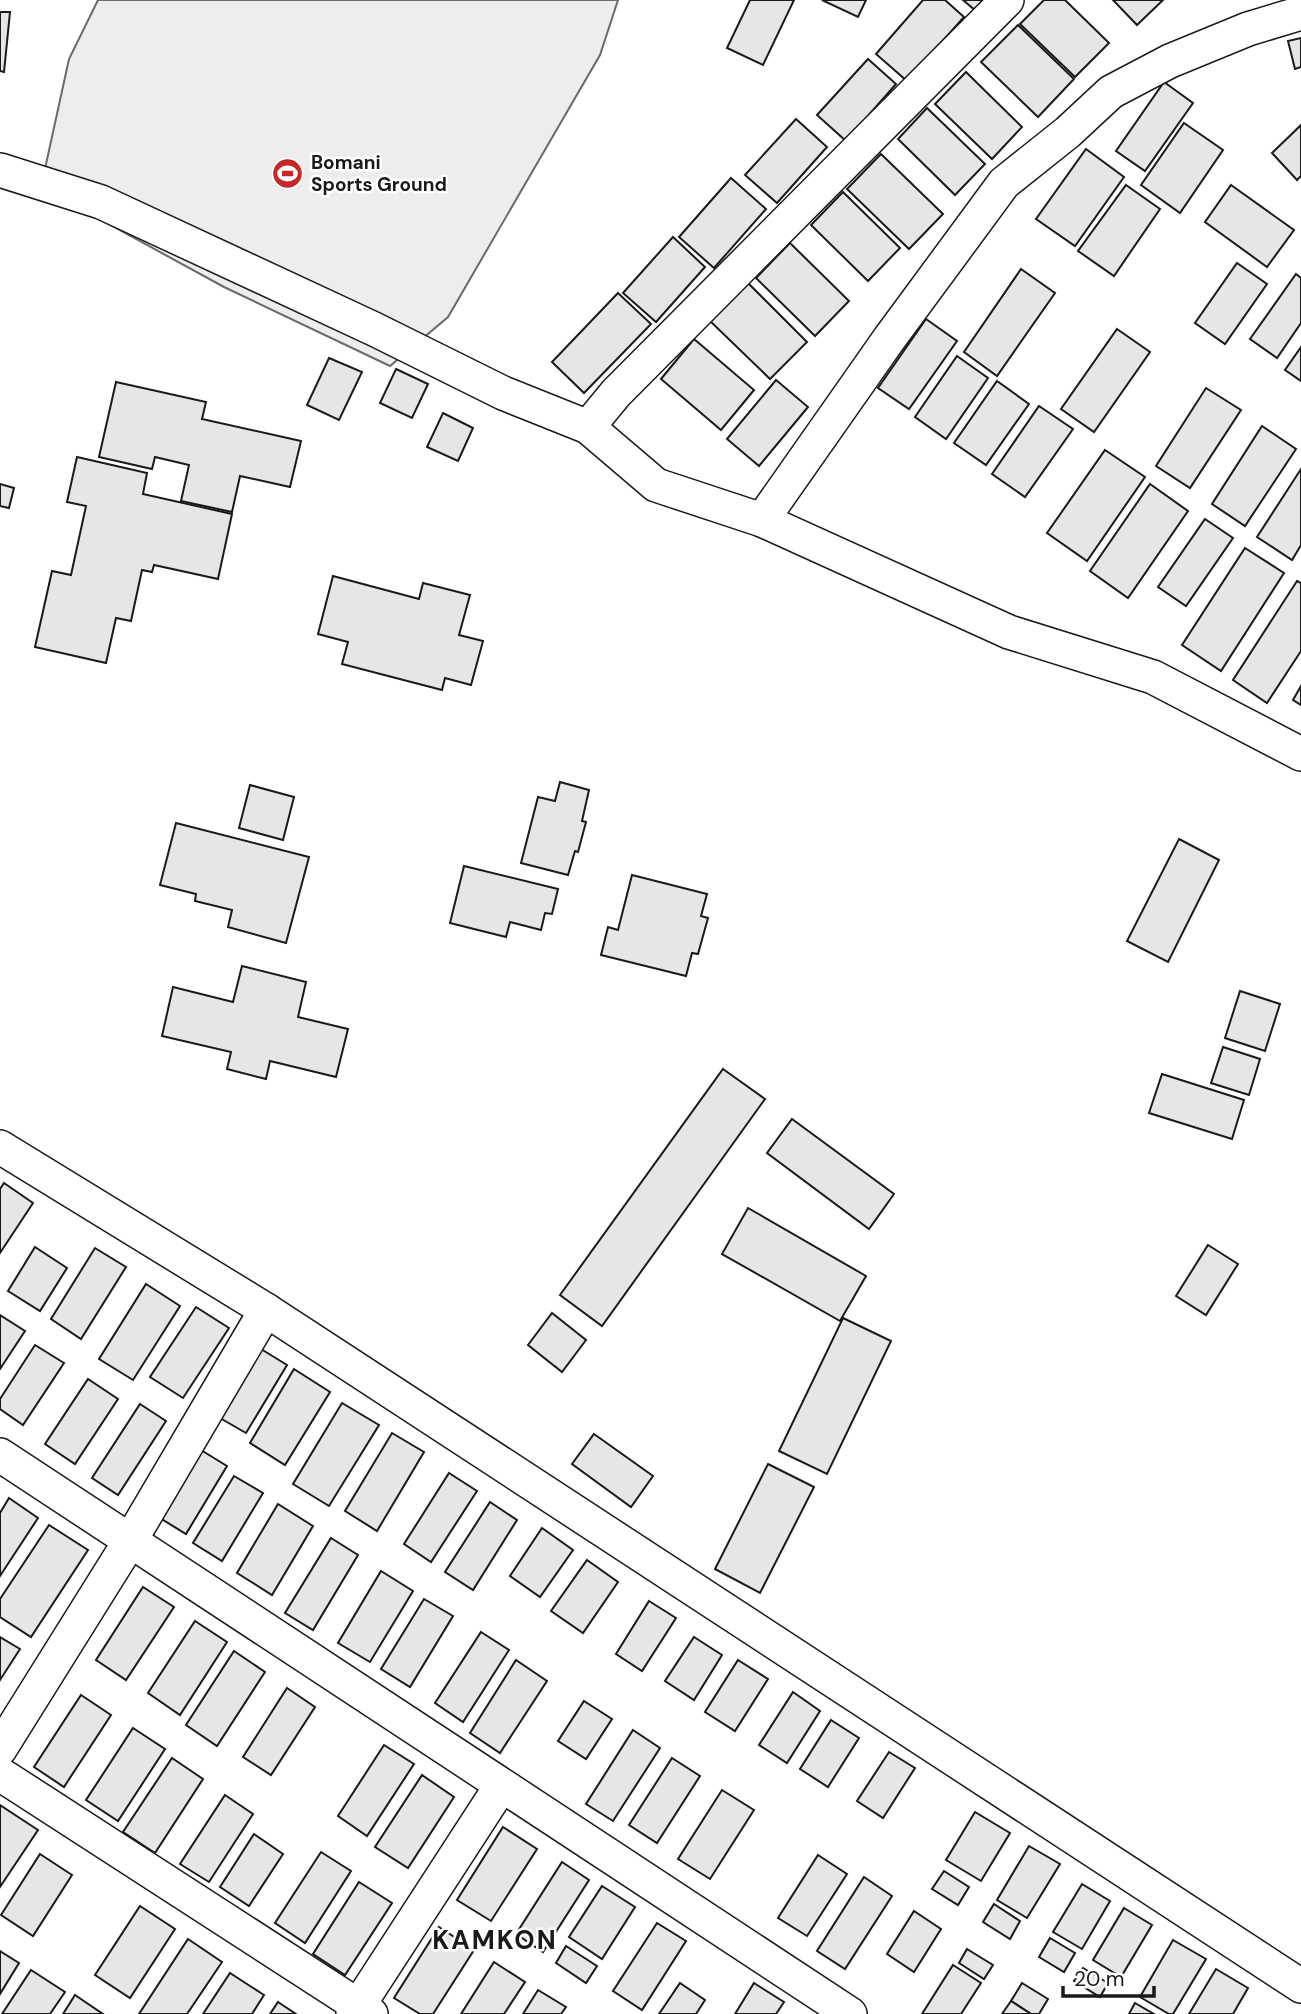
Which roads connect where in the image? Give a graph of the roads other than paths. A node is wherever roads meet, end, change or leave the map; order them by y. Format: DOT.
graph roads {
  1 [pos="1007,0"];
  2 [pos="1301,13"];
  3 [pos="0,170"];
  4 [pos="588,427"];
  5 [pos="762,520"];
  6 [pos="1301,754"];
  7 [pos="0,1147"];
  8 [pos="266,1310"];
  9 [pos="0,1455"];
  10 [pos="130,1541"];
  11 [pos="0,1749"];
  12 [pos="0,1774"];
  13 [pos="501,1786"];
  14 [pos="1301,1986"];
  15 [pos="361,2011"];
  16 [pos="850,2014"];
  1 -- 4 [label="street"];
  2 -- 5 [label="street"];
  3 -- 4 [label="street"];
  4 -- 5 [label="street"];
  5 -- 6 [label="street"];
  7 -- 8 [label="street"];
  8 -- 10 [label="street"];
  8 -- 14 [label="street"];
  9 -- 10 [label="street"];
  10 -- 11 [label="street"];
  10 -- 13 [label="street"];
  12 -- 15 [label="street"];
  13 -- 15 [label="street"];
  13 -- 16 [label="street"];
}
